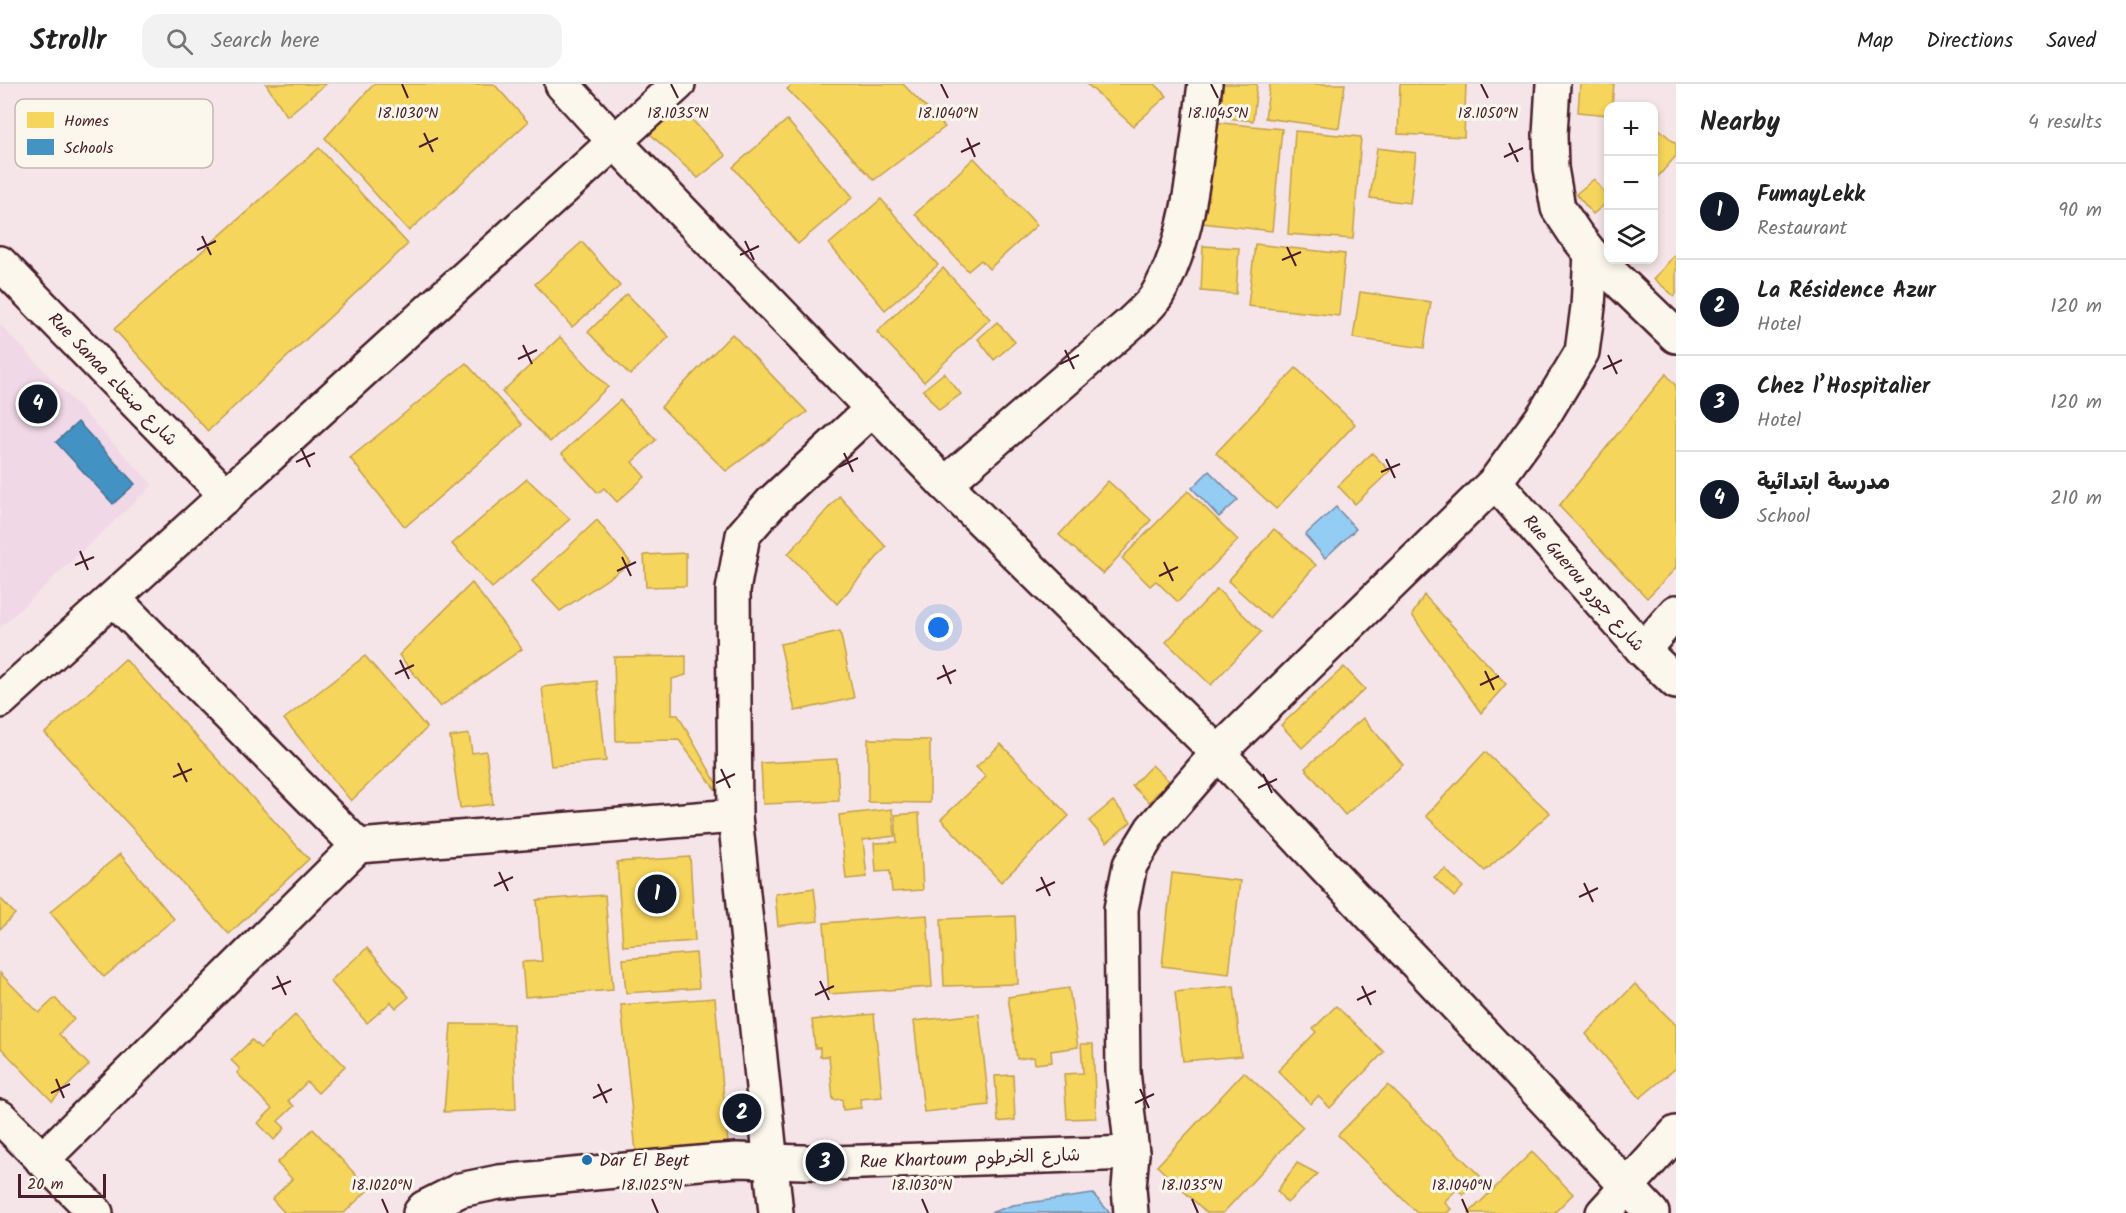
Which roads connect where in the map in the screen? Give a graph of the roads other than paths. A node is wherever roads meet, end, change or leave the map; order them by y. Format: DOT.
graph roads {
  1 [pos="562,84"];
  2 [pos="678,84"];
  3 [pos="1205,84"];
  4 [pos="1553,84"];
  5 [pos="615,142"];
  6 [pos="1591,254"];
  7 [pos="0,263"];
  8 [pos="1676,336"];
  9 [pos="873,409"];
  10 [pos="1495,482"];
  11 [pos="945,484"];
  12 [pos="227,496"];
  13 [pos="114,599"];
  14 [pos="1676,612"];
  15 [pos="1643,650"];
  16 [pos="1676,682"];
  17 [pos="0,701"];
  18 [pos="1218,753"];
  19 [pos="735,816"];
  20 [pos="358,846"];
  21 [pos="0,1117"];
  22 [pos="1676,1133"];
  23 [pos="1132,1153"];
  24 [pos="42,1160"];
  25 [pos="770,1162"];
  26 [pos="1626,1187"];
  27 [pos="96,1213"];
  28 [pos="420,1213"];
  29 [pos="776,1213"];
  30 [pos="1131,1213"];
  31 [pos="1603,1213"];
  32 [pos="1652,1213"];
  1 -- 5 [label="street"];
  2 -- 5 [label="street"];
  3 -- 11 [label="street"];
  4 -- 6 [label="street"];
  5 -- 9 [label="street"];
  5 -- 12 [label="street"];
  6 -- 8 [label="street"];
  6 -- 10 [label="street"];
  7 -- 12 [label="street, Rue Sanaa شارع صنعاء"];
  9 -- 11 [label="street"];
  9 -- 19 [label="street"];
  10 -- 15 [label="street, Rue Guerou شارع جورو"];
  10 -- 18 [label="street"];
  11 -- 18 [label="street"];
  12 -- 13 [label="street"];
  13 -- 17 [label="street"];
  13 -- 20 [label="street"];
  14 -- 15 [label="street"];
  15 -- 16 [label="street, Rue Guerou شارع جورو"];
  18 -- 23 [label="street"];
  18 -- 26 [label="street"];
  19 -- 20 [label="street"];
  19 -- 25 [label="street"];
  20 -- 24 [label="street"];
  21 -- 24 [label="street"];
  22 -- 26 [label="street"];
  23 -- 25 [label="street, Rue Khartoum شارع الخرطوم"];
  23 -- 30 [label="street"];
  24 -- 27 [label="street"];
  25 -- 28 [label="street, Rue Khartoum شارع الخرطوم"];
  25 -- 29 [label="street"];
  26 -- 31 [label="street"];
  26 -- 32 [label="street"];
}
